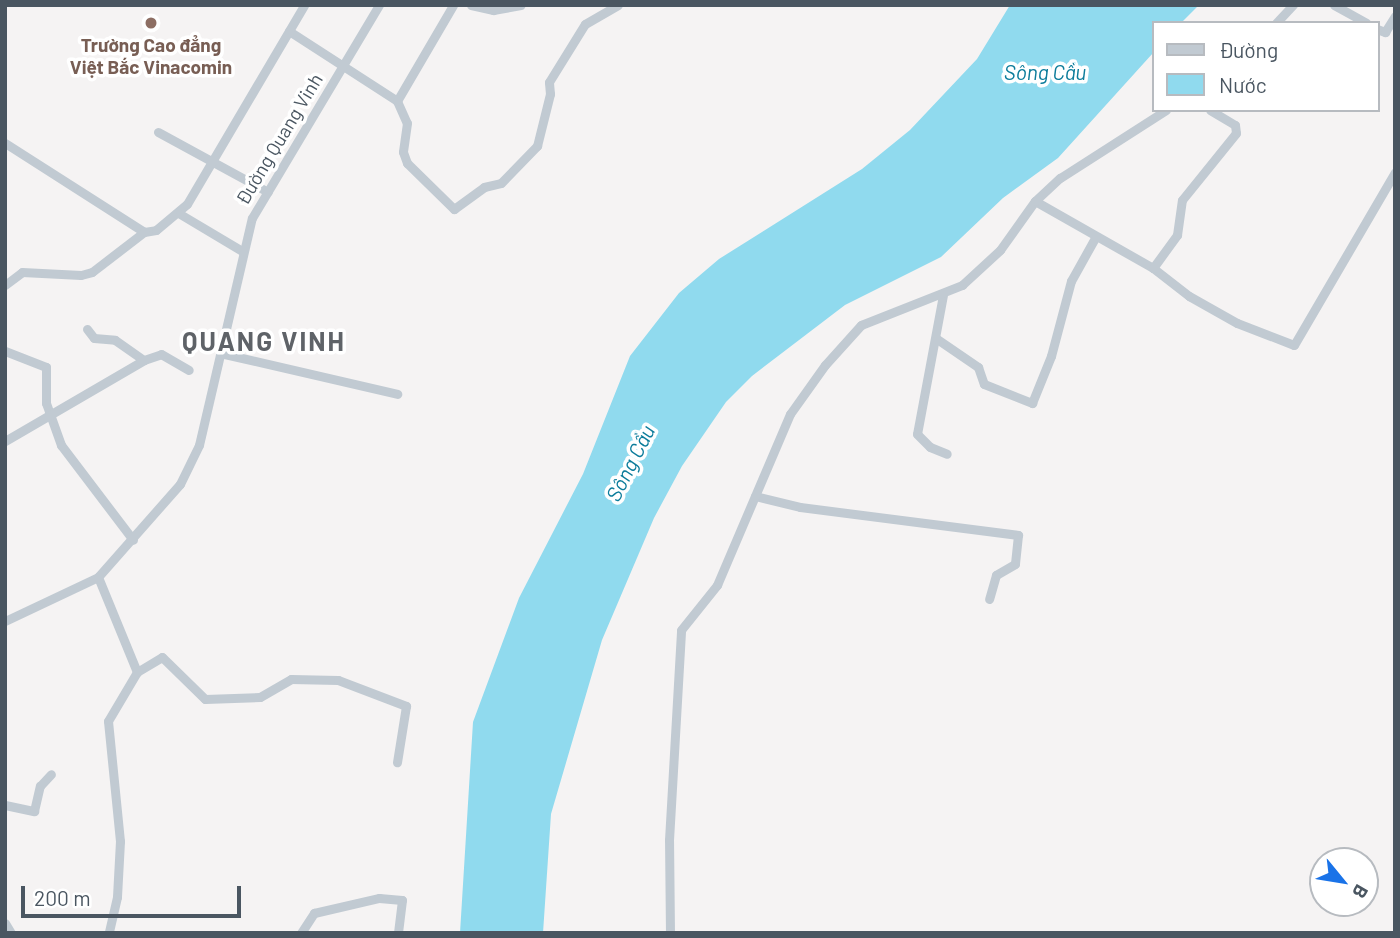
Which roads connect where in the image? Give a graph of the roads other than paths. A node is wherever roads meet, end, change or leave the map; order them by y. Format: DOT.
graph roads {
  1 [pos="304,5"];
  2 [pos="379,5"];
  3 [pos="453,5"];
  4 [pos="471,5"];
  5 [pos="521,5"];
  6 [pos="618,5"];
  7 [pos="1293,5"];
  8 [pos="1334,5"];
  9 [pos="1395,16"];
  10 [pos="1278,21"];
  11 [pos="1362,21"];
  12 [pos="1379,30"];
  13 [pos="289,31"];
  14 [pos="343,65"];
  15 [pos="397,101"];
  16 [pos="1164,112"];
  17 [pos="1213,112"];
  18 [pos="158,132"];
  19 [pos="5,143"];
  20 [pos="213,160"];
  21 [pos="1395,172"];
  22 [pos="268,192"];
  23 [pos="1035,201"];
  24 [pos="180,214"];
  25 [pos="144,232"];
  26 [pos="1096,236"];
  27 [pos="242,251"];
  28 [pos="1153,268"];
  29 [pos="5,285"];
  30 [pos="943,295"];
  31 [pos="87,329"];
  32 [pos="937,339"];
  33 [pos="5,351"];
  34 [pos="220,353"];
  35 [pos="144,360"];
  36 [pos="189,370"];
  37 [pos="397,394"];
  38 [pos="49,413"];
  39 [pos="5,441"];
  40 [pos="947,454"];
  41 [pos="755,496"];
  42 [pos="134,540"];
  43 [pos="98,577"];
  44 [pos="989,599"];
  45 [pos="5,621"];
  46 [pos="137,672"];
  47 [pos="397,762"];
  48 [pos="51,774"];
  49 [pos="5,805"];
  50 [pos="5,923"];
  51 [pos="11,933"];
  52 [pos="109,933"];
  53 [pos="301,933"];
  54 [pos="398,933"];
  55 [pos="670,933"];
  1 -- 13 [label="street"];
  2 -- 14 [label="street, Đường Quang Vinh"];
  3 -- 15 [label="street"];
  4 -- 5 [label="street"];
  6 -- 15 [label="street"];
  7 -- 10 [label="street"];
  8 -- 11 [label="street"];
  9 -- 12 [label="street"];
  13 -- 14 [label="street"];
  13 -- 20 [label="street"];
  14 -- 15 [label="street"];
  14 -- 22 [label="street, Đường Quang Vinh"];
  16 -- 23 [label="street"];
  17 -- 28 [label="street"];
  18 -- 20 [label="street"];
  19 -- 25 [label="street"];
  20 -- 22 [label="street"];
  20 -- 24 [label="street"];
  21 -- 28 [label="street"];
  22 -- 27 [label="street, Đường Quang Vinh"];
  23 -- 26 [label="street"];
  23 -- 30 [label="street"];
  24 -- 25 [label="street"];
  24 -- 27 [label="street"];
  25 -- 29 [label="street"];
  26 -- 28 [label="street"];
  26 -- 32 [label="street"];
  27 -- 34 [label="street, Đường Quang Vinh"];
  30 -- 32 [label="street"];
  30 -- 41 [label="street"];
  31 -- 35 [label="street"];
  32 -- 40 [label="street"];
  33 -- 38 [label="street"];
  34 -- 37 [label="street"];
  34 -- 42 [label="street, Đường Quang Vinh"];
  35 -- 36 [label="street"];
  35 -- 38 [label="street"];
  38 -- 39 [label="street"];
  38 -- 42 [label="street"];
  41 -- 44 [label="street"];
  41 -- 55 [label="street"];
  42 -- 43 [label="street, Đường Quang Vinh"];
  43 -- 45 [label="street, Đường Quang Vinh"];
  43 -- 46 [label="street"];
  46 -- 47 [label="street"];
  46 -- 52 [label="street"];
  48 -- 49 [label="street"];
  50 -- 51 [label="street"];
  53 -- 54 [label="street"];
}
